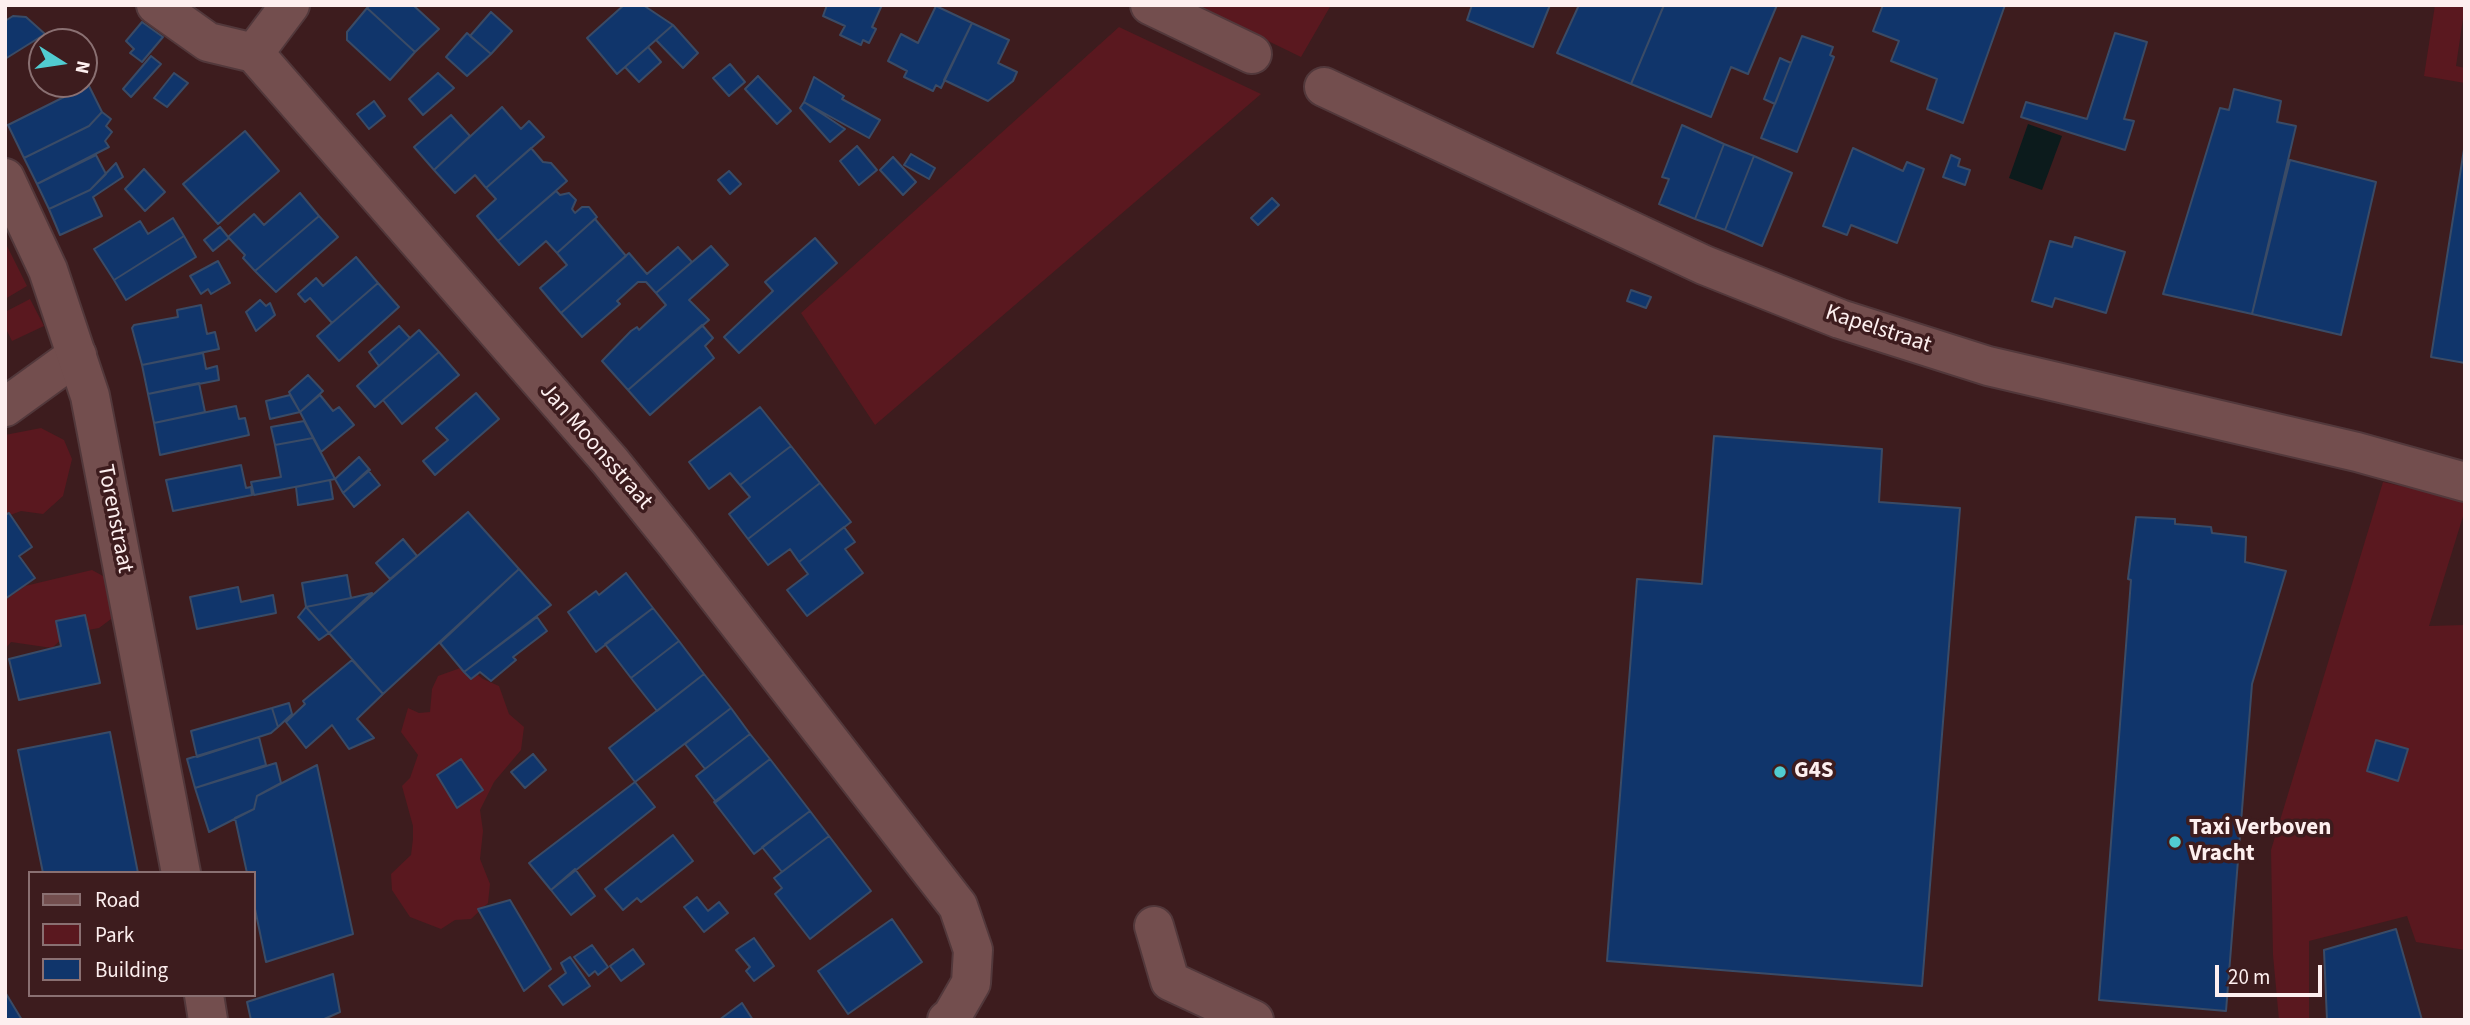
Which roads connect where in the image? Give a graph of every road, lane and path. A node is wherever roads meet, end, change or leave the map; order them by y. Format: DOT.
graph roads {
  1 [pos="156,5"];
  2 [pos="290,5"];
  3 [pos="1150,5"];
  4 [pos="254,53"];
  5 [pos="1252,54"];
  6 [pos="1324,87"];
  7 [pos="5,178"];
  8 [pos="77,355"];
  9 [pos="5,407"];
  10 [pos="2465,482"];
  11 [pos="181,871"];
  12 [pos="1154,926"];
  13 [pos="204,997"];
  14 [pos="208,1020"];
  15 [pos="947,1020"];
  16 [pos="1254,1020"];
  1 -- 4 [label="street"];
  2 -- 4 [label="street"];
  3 -- 5 [label="street"];
  4 -- 15 [label="street, Jan Moonsstraat"];
  6 -- 10 [label="street, Kapelstraat"];
  7 -- 8 [label="street, Torenstraat"];
  8 -- 9 [label="street"];
  8 -- 11 [label="street, Torenstraat"];
  12 -- 16 [label="street"];
  13 -- 14 [label="street"];
}
